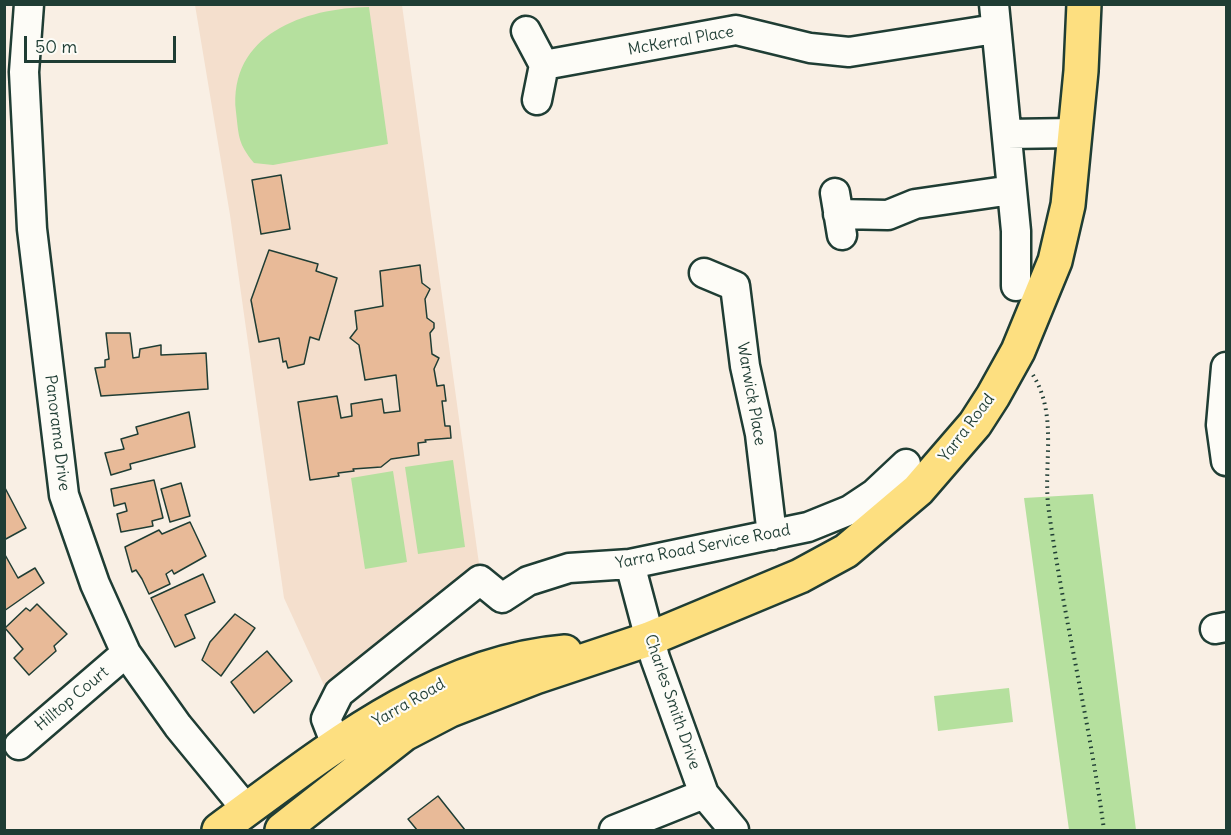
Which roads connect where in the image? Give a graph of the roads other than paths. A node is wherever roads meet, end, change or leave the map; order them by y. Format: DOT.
graph roads {
  1 [pos="29,4"];
  2 [pos="1084,4"];
  3 [pos="994,17"];
  4 [pos="526,31"];
  5 [pos="544,65"];
  6 [pos="14,72"];
  7 [pos="537,100"];
  8 [pos="1074,133"];
  9 [pos="1007,134"];
  10 [pos="1012,190"];
  11 [pos="838,214"];
  12 [pos="704,273"];
  13 [pos="1016,286"];
  14 [pos="1227,367"];
  15 [pos="1227,461"];
  16 [pos="906,465"];
  17 [pos="772,535"];
  18 [pos="630,564"];
  19 [pos="638,643"];
  20 [pos="126,654"];
  21 [pos="19,745"];
  22 [pos="347,759"];
  23 [pos="704,794"];
  24 [pos="256,820"];
  25 [pos="219,831"];
  26 [pos="282,831"];
  27 [pos="614,831"];
  28 [pos="734,831"];
  1 -- 6 [label="street, Panorama Drive"];
  2 -- 8 [label="main road, Yarra Road"];
  3 -- 5 [label="street, McKerral Place"];
  3 -- 9 [label="street"];
  4 -- 5 [label="street"];
  5 -- 7 [label="street"];
  6 -- 20 [label="street, Panorama Drive"];
  8 -- 9 [label="street"];
  8 -- 19 [label="main road, Yarra Road"];
  9 -- 10 [label="street"];
  10 -- 11 [label="street"];
  10 -- 13 [label="street"];
  12 -- 17 [label="street, Warwick Place"];
  14 -- 15 [label="street"];
  16 -- 17 [label="street, Yarra Road Service Road"];
  17 -- 18 [label="street, Yarra Road Service Road"];
  18 -- 19 [label="street, Charles Smith Drive"];
  18 -- 22 [label="street, Yarra Road Service Road"];
  19 -- 22 [label="main road, Yarra Road"];
  19 -- 23 [label="street, Charles Smith Drive"];
  20 -- 21 [label="street, Hilltop Court"];
  20 -- 24 [label="street, Panorama Drive"];
  22 -- 24 [label="main road, Yarra Road"];
  22 -- 26 [label="main road, Yarra Road"];
  23 -- 27 [label="street"];
  23 -- 28 [label="street, Charles Smith Drive"];
  24 -- 25 [label="main road, Yarra Road"];
}
